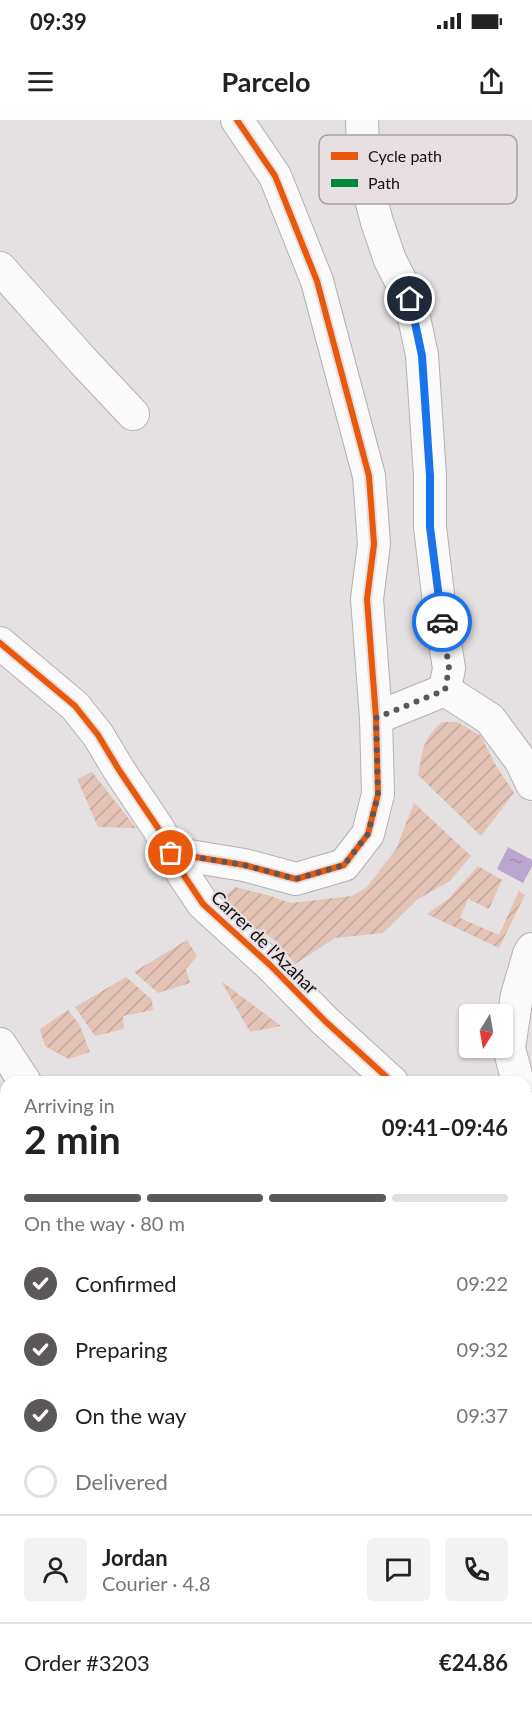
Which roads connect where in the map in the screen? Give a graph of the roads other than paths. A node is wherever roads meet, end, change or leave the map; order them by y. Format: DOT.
graph roads {
  1 [pos="237,120"];
  2 [pos="362,120"];
  3 [pos="363,135"];
  4 [pos="372,204"];
  5 [pos="0,268"];
  6 [pos="133,414"];
  7 [pos="0,643"];
  8 [pos="445,690"];
  9 [pos="376,718"];
  10 [pos="532,784"];
  11 [pos="171,853"];
  12 [pos="532,949"];
  13 [pos="0,1044"];
  14 [pos="21,1076"];
  15 [pos="385,1076"];
  16 [pos="516,1076"];
  1 -- 9 [label="street"];
  2 -- 3 [label="street"];
  4 -- 8 [label="street"];
  5 -- 6 [label="street"];
  7 -- 11 [label="street, Carrer de l'Azahar"];
  8 -- 9 [label="street"];
  8 -- 10 [label="street"];
  9 -- 11 [label="street"];
  11 -- 15 [label="street, Carrer de l'Azahar"];
  12 -- 16 [label="street"];
  13 -- 14 [label="street"];
}
